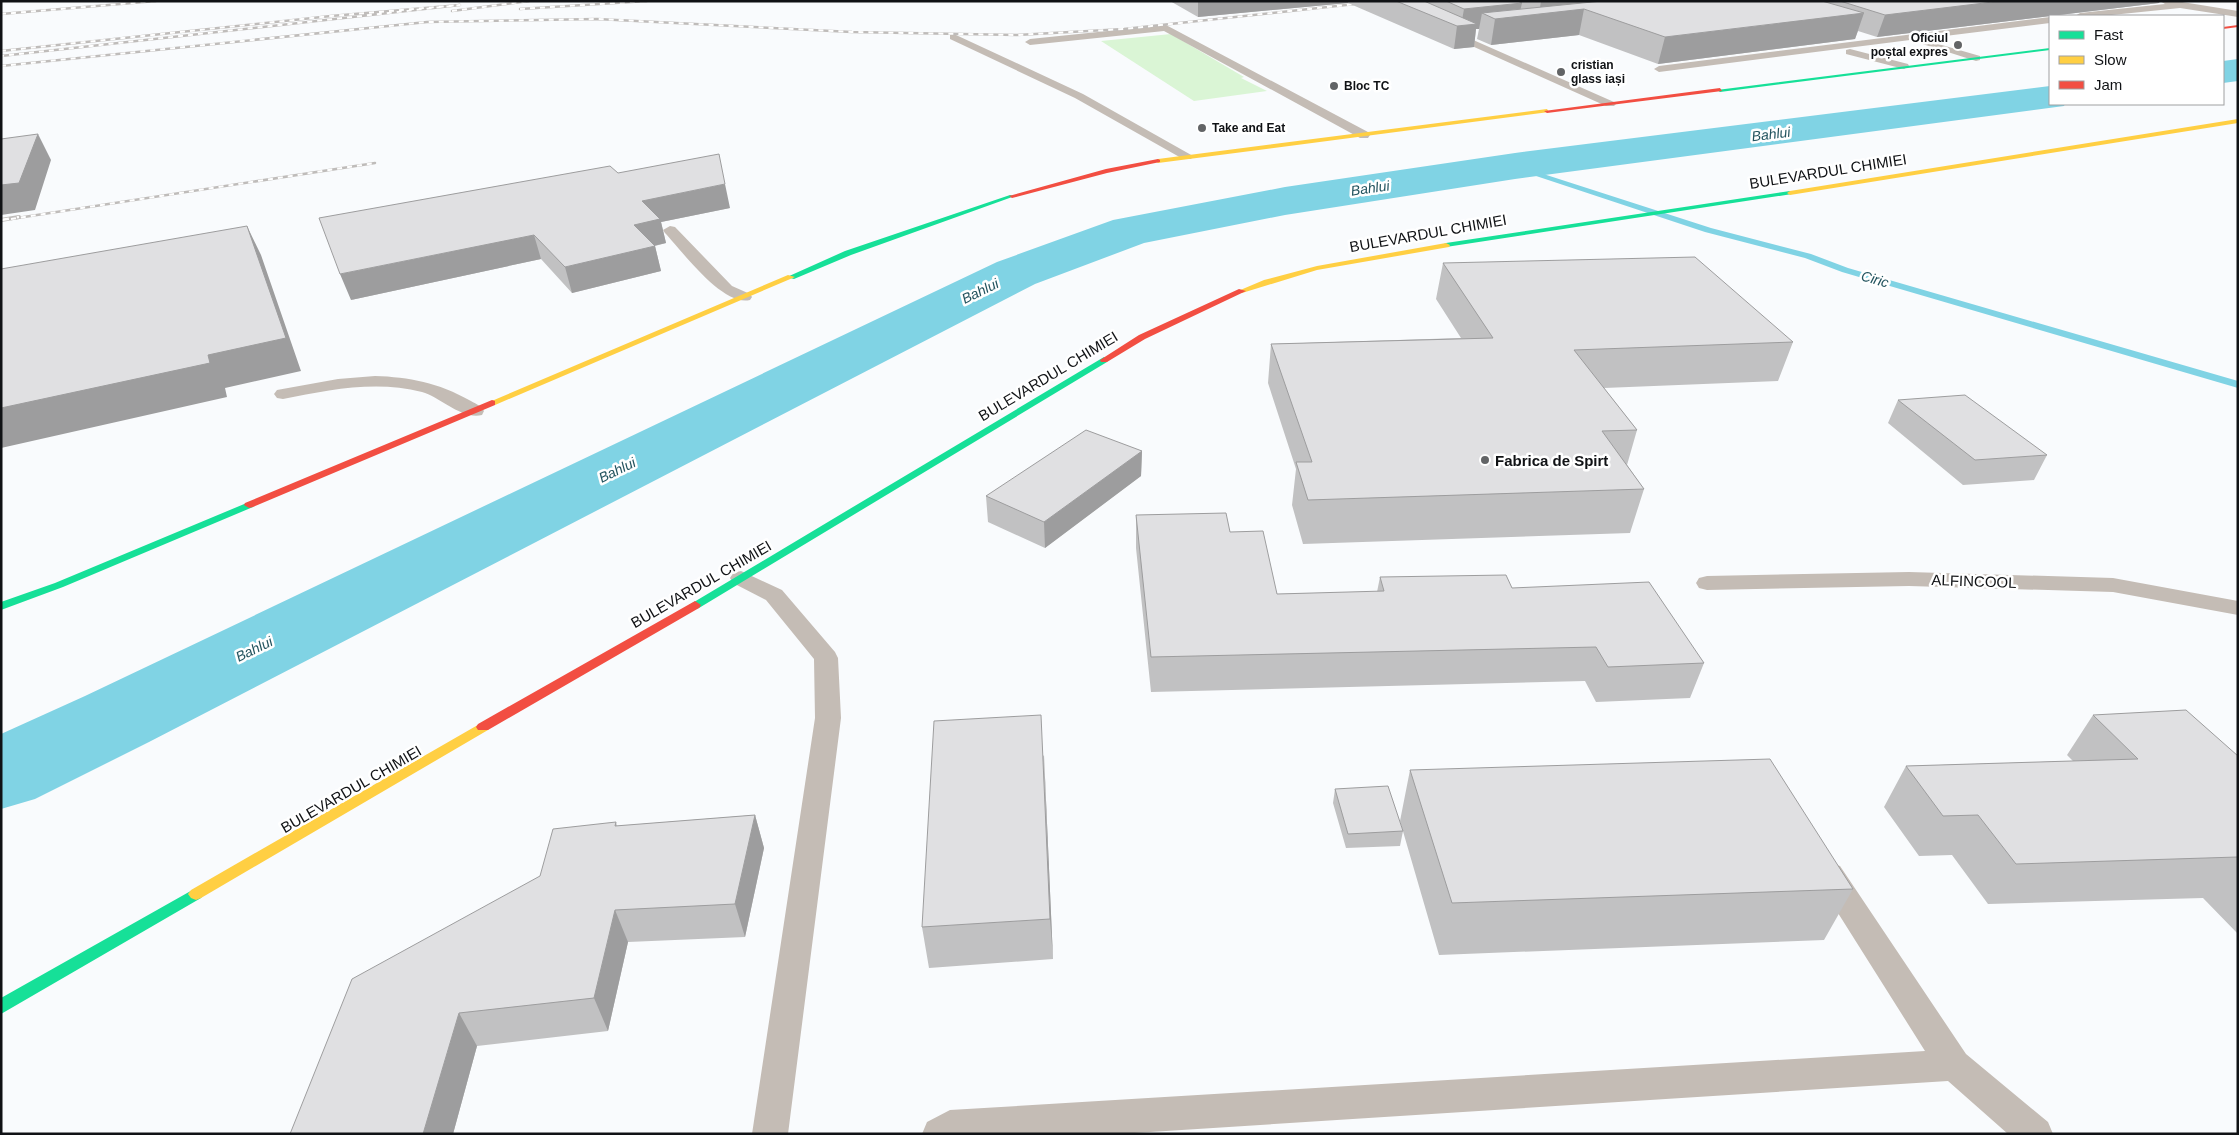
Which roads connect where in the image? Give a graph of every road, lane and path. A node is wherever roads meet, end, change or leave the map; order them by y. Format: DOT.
graph roads {
  1 [pos="2164,1"];
  2 [pos="2197,1"];
  3 [pos="2180,5"];
  4 [pos="2238,10"];
  5 [pos="2238,14"];
  6 [pos="2089,15"];
  7 [pos="2049,20"];
  8 [pos="1432,24"];
  9 [pos="2238,26"];
  10 [pos="2224,28"];
  11 [pos="1478,34"];
  12 [pos="1853,34"];
  13 [pos="1458,36"];
  14 [pos="1904,36"];
  15 [pos="953,37"];
  16 [pos="1030,42"];
  17 [pos="1881,42"];
  18 [pos="1837,48"];
  19 [pos="2049,49"];
  20 [pos="1976,58"];
  21 [pos="1904,66"];
  22 [pos="1659,69"];
  23 [pos="1610,104"];
  24 [pos="2238,121"];
  25 [pos="1364,135"];
  26 [pos="1187,156"];
  27 [pos="670,230"];
  28 [pos="744,297"];
  29 [pos="283,394"];
  30 [pos="475,410"];
  31 [pos="741,578"];
  32 [pos="1707,583"];
  33 [pos="1,606"];
  34 [pos="2238,608"];
  35 [pos="1815,853"];
  36 [pos="1,1007"];
  37 [pos="1954,1065"];
  38 [pos="770,1134"];
  39 [pos="940,1134"];
  40 [pos="2035,1134"];
  1 -- 3 [label="lane"];
  2 -- 4 [label="lane"];
  3 -- 5 [label="lane"];
  3 -- 6 [label="lane"];
  7 -- 14 [label="lane"];
  8 -- 13 [label="lane"];
  9 -- 10 [label="street"];
  11 -- 13 [label="lane"];
  12 -- 17 [label="lane"];
  13 -- 23 [label="lane"];
  14 -- 17 [label="lane"];
  14 -- 20 [label="lane"];
  15 -- 26 [label="lane"];
  16 -- 25 [label="lane"];
  17 -- 18 [label="lane"];
  18 -- 21 [label="lane"];
  18 -- 22 [label="lane"];
  19 -- 20 [label="street"];
  20 -- 21 [label="street"];
  21 -- 23 [label="street"];
  23 -- 25 [label="street"];
  24 -- 31 [label="street, BULEVARDUL CHIMIEI"];
  25 -- 26 [label="street"];
  26 -- 28 [label="street"];
  27 -- 28 [label="lane"];
  28 -- 30 [label="street"];
  29 -- 30 [label="lane"];
  30 -- 33 [label="street"];
  31 -- 36 [label="street, BULEVARDUL CHIMIEI"];
  31 -- 38 [label="lane"];
  32 -- 34 [label="lane, ALFINCOOL"];
  35 -- 37 [label="lane"];
  37 -- 39 [label="lane"];
  37 -- 40 [label="lane"];
}
